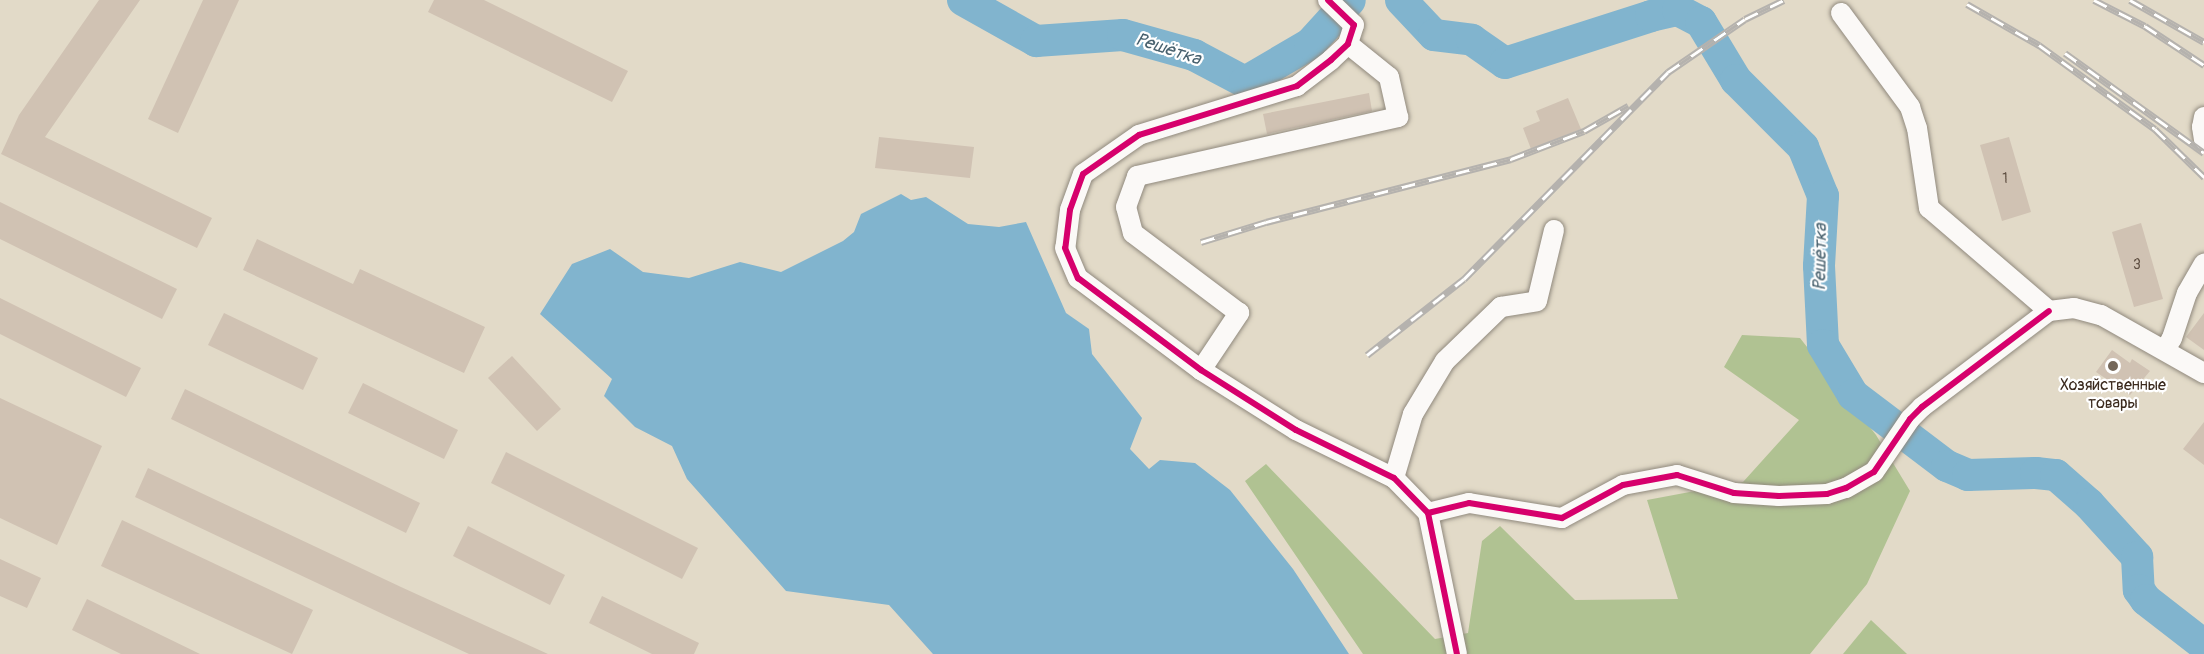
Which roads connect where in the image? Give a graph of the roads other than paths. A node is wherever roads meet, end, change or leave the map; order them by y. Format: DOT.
graph roads {
  1 [pos="1328,0"];
  2 [pos="1841,13"];
  3 [pos="1351,34"];
  4 [pos="2204,117"];
  5 [pos="2204,140"];
  6 [pos="1554,230"];
  7 [pos="2204,264"];
  8 [pos="2049,311"];
  9 [pos="2165,350"];
  10 [pos="1201,370"];
  11 [pos="2204,373"];
  12 [pos="1394,478"];
  13 [pos="1428,513"];
  14 [pos="1457,654"];
  1 -- 3 [label="street"];
  2 -- 8 [label="street"];
  3 -- 10 [label="street"];
  3 -- 10 [label="street"];
  4 -- 5 [label="street"];
  6 -- 12 [label="street"];
  7 -- 9 [label="street"];
  8 -- 9 [label="street"];
  8 -- 13 [label="street"];
  9 -- 11 [label="street"];
  10 -- 12 [label="street"];
  12 -- 13 [label="street"];
  13 -- 14 [label="street"];
}
